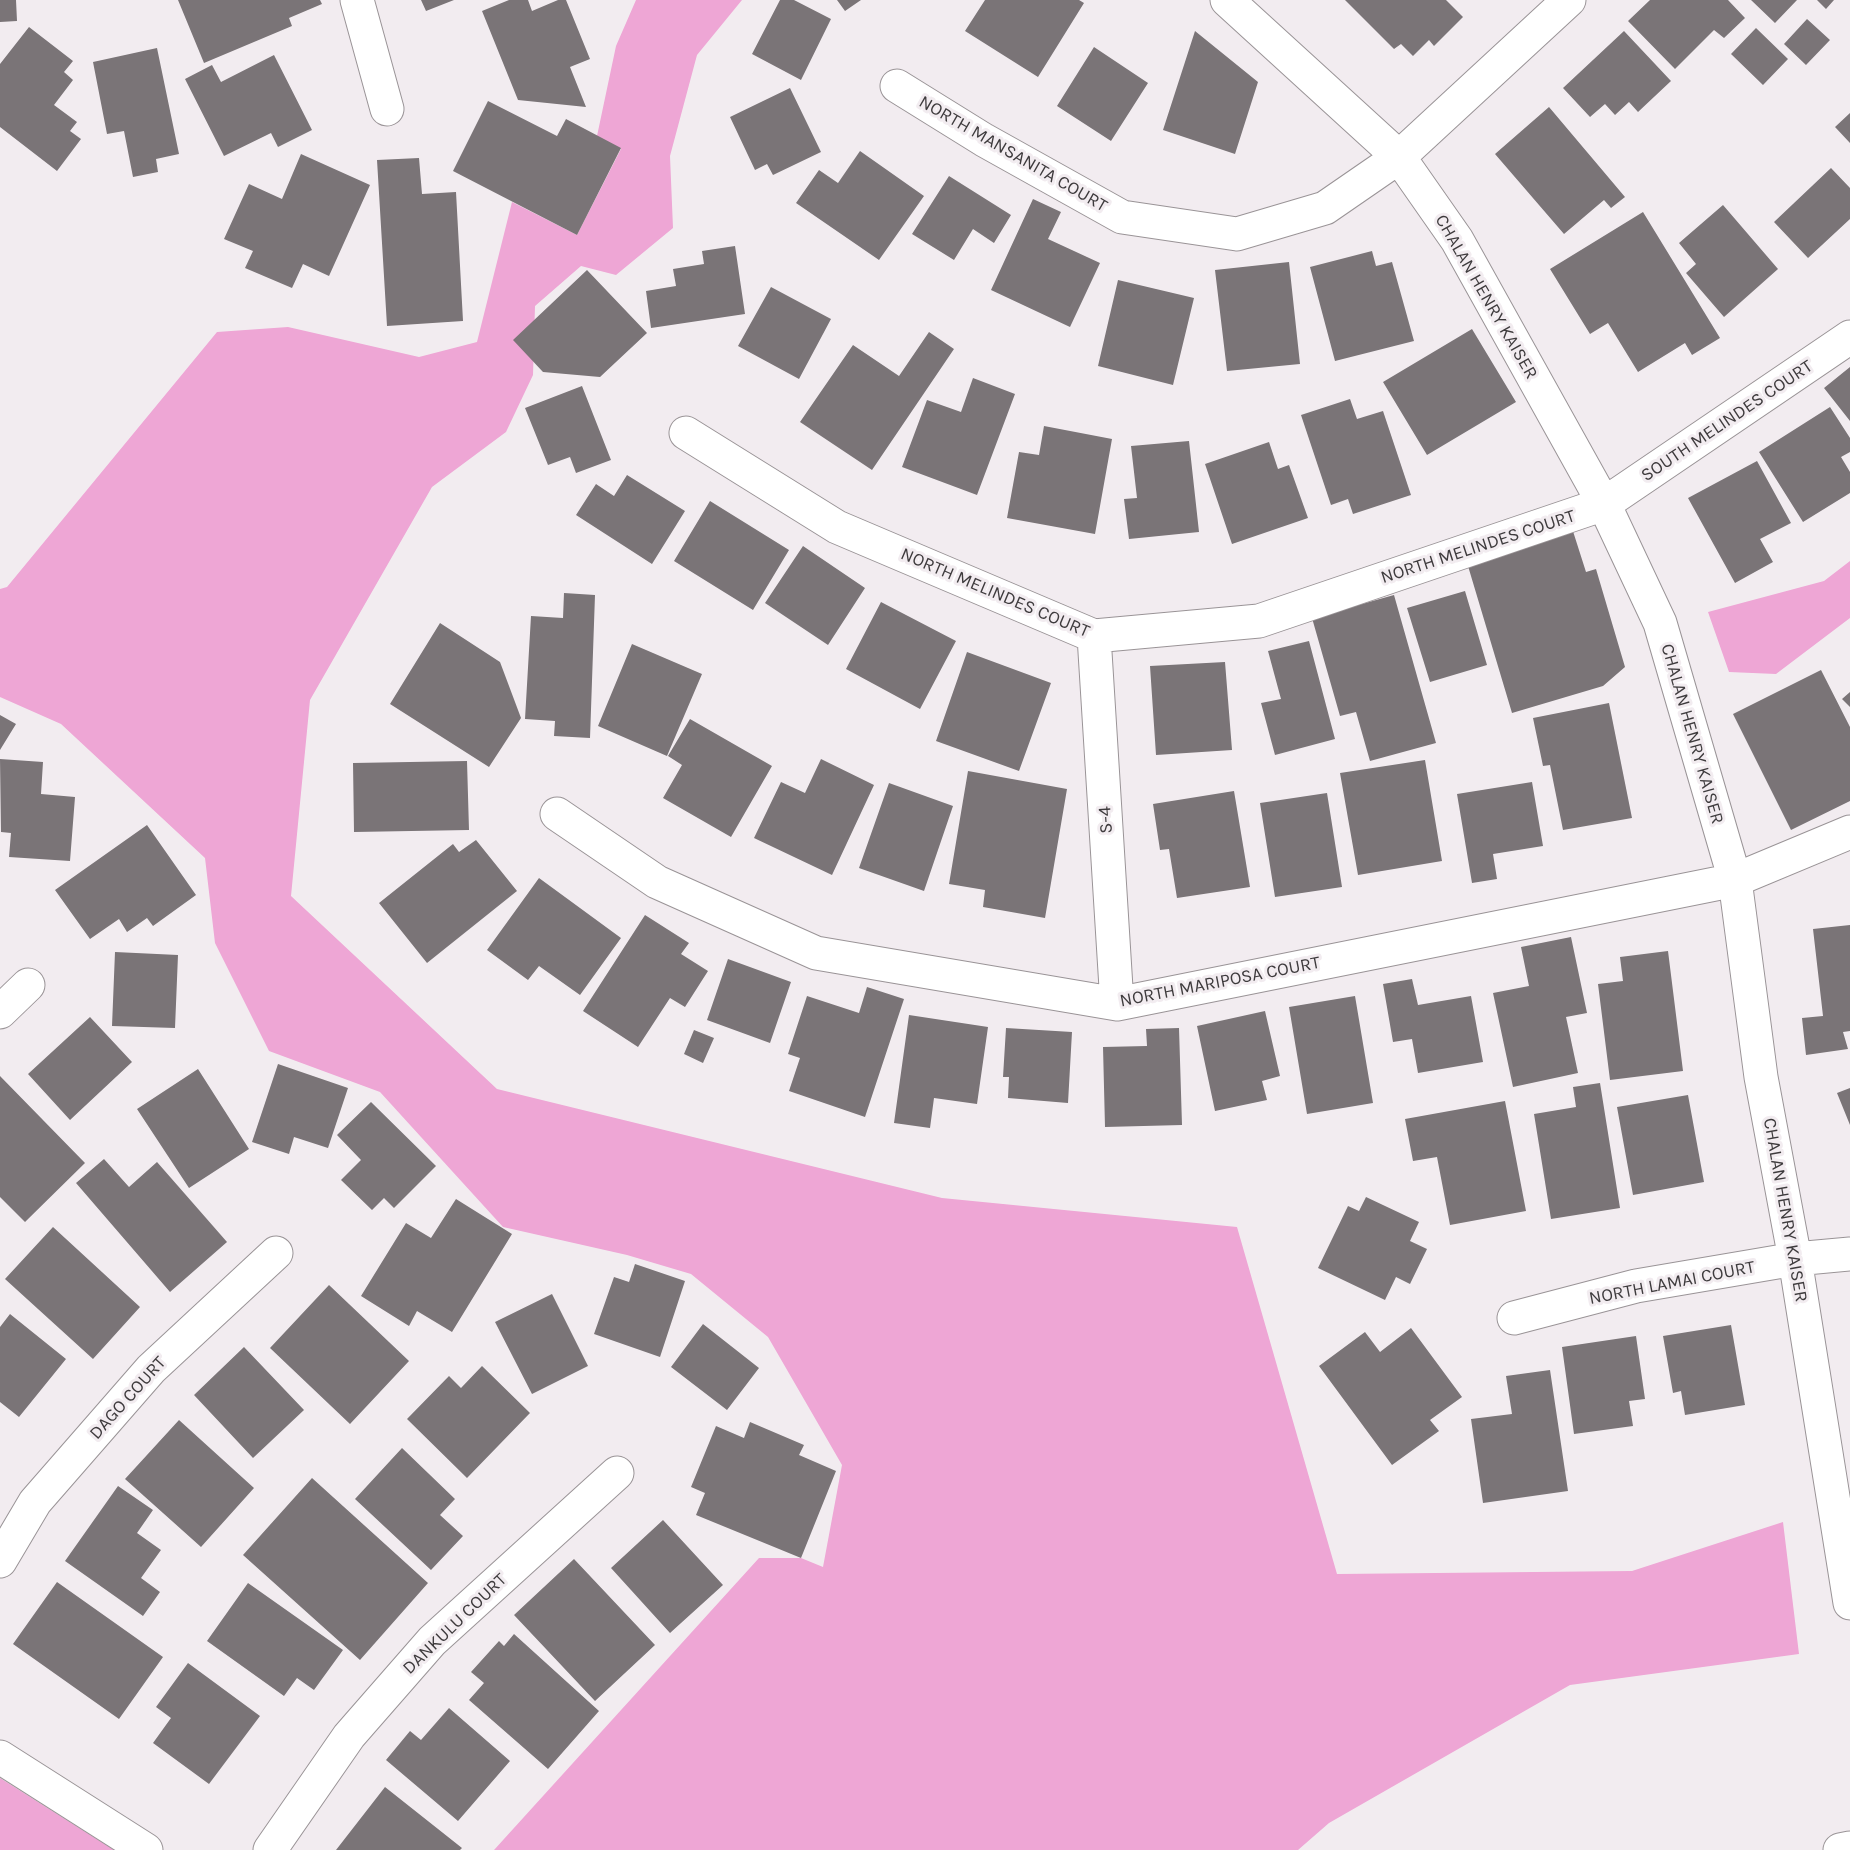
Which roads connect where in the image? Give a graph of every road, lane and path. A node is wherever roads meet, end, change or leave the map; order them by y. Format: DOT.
graph roads {
  1 [pos="357,0"];
  2 [pos="1227,0"];
  3 [pos="1569,0"];
  4 [pos="897,86"];
  5 [pos="387,109"];
  6 [pos="1399,157"];
  7 [pos="1850,337"];
  8 [pos="686,433"];
  9 [pos="1604,504"];
  10 [pos="1094,636"];
  11 [pos="557,814"];
  12 [pos="1850,832"];
  13 [pos="1735,880"];
  14 [pos="28,985"];
  15 [pos="1117,1004"];
  16 [pos="0,1012"];
  17 [pos="276,1253"];
  18 [pos="1850,1254"];
  19 [pos="1795,1259"];
  20 [pos="1515,1318"];
  21 [pos="617,1473"];
  22 [pos="0,1561"];
  23 [pos="1850,1603"];
  24 [pos="0,1757"];
  25 [pos="1850,1848"];
  26 [pos="146,1850"];
  27 [pos="270,1850"];
  28 [pos="1840,1850"];
  1 -- 5 [label="street"];
  2 -- 6 [label="street, CHALAN HENRY KAISER"];
  3 -- 6 [label="street, NORTH MANSANITA COURT"];
  4 -- 6 [label="street, NORTH MANSANITA COURT"];
  6 -- 9 [label="street, CHALAN HENRY KAISER"];
  7 -- 9 [label="street, SOUTH MELINDES COURT"];
  8 -- 10 [label="street, NORTH MELINDES COURT"];
  9 -- 10 [label="street, NORTH MELINDES COURT"];
  9 -- 13 [label="street, CHALAN HENRY KAISER"];
  10 -- 15 [label="street, S-4"];
  11 -- 15 [label="street, NORTH MARIPOSA COURT"];
  12 -- 13 [label="street, NORTH MARIPOSA COURT"];
  13 -- 15 [label="street, NORTH MARIPOSA COURT"];
  13 -- 19 [label="street, CHALAN HENRY KAISER"];
  14 -- 16 [label="street"];
  17 -- 22 [label="street, DAGO COURT"];
  18 -- 19 [label="street, NORTH LAMAI COURT"];
  19 -- 20 [label="street, NORTH LAMAI COURT"];
  19 -- 23 [label="street, CHALAN HENRY KAISER"];
  21 -- 27 [label="street, DANKULU COURT"];
  24 -- 26 [label="street"];
  25 -- 28 [label="street"];
}
